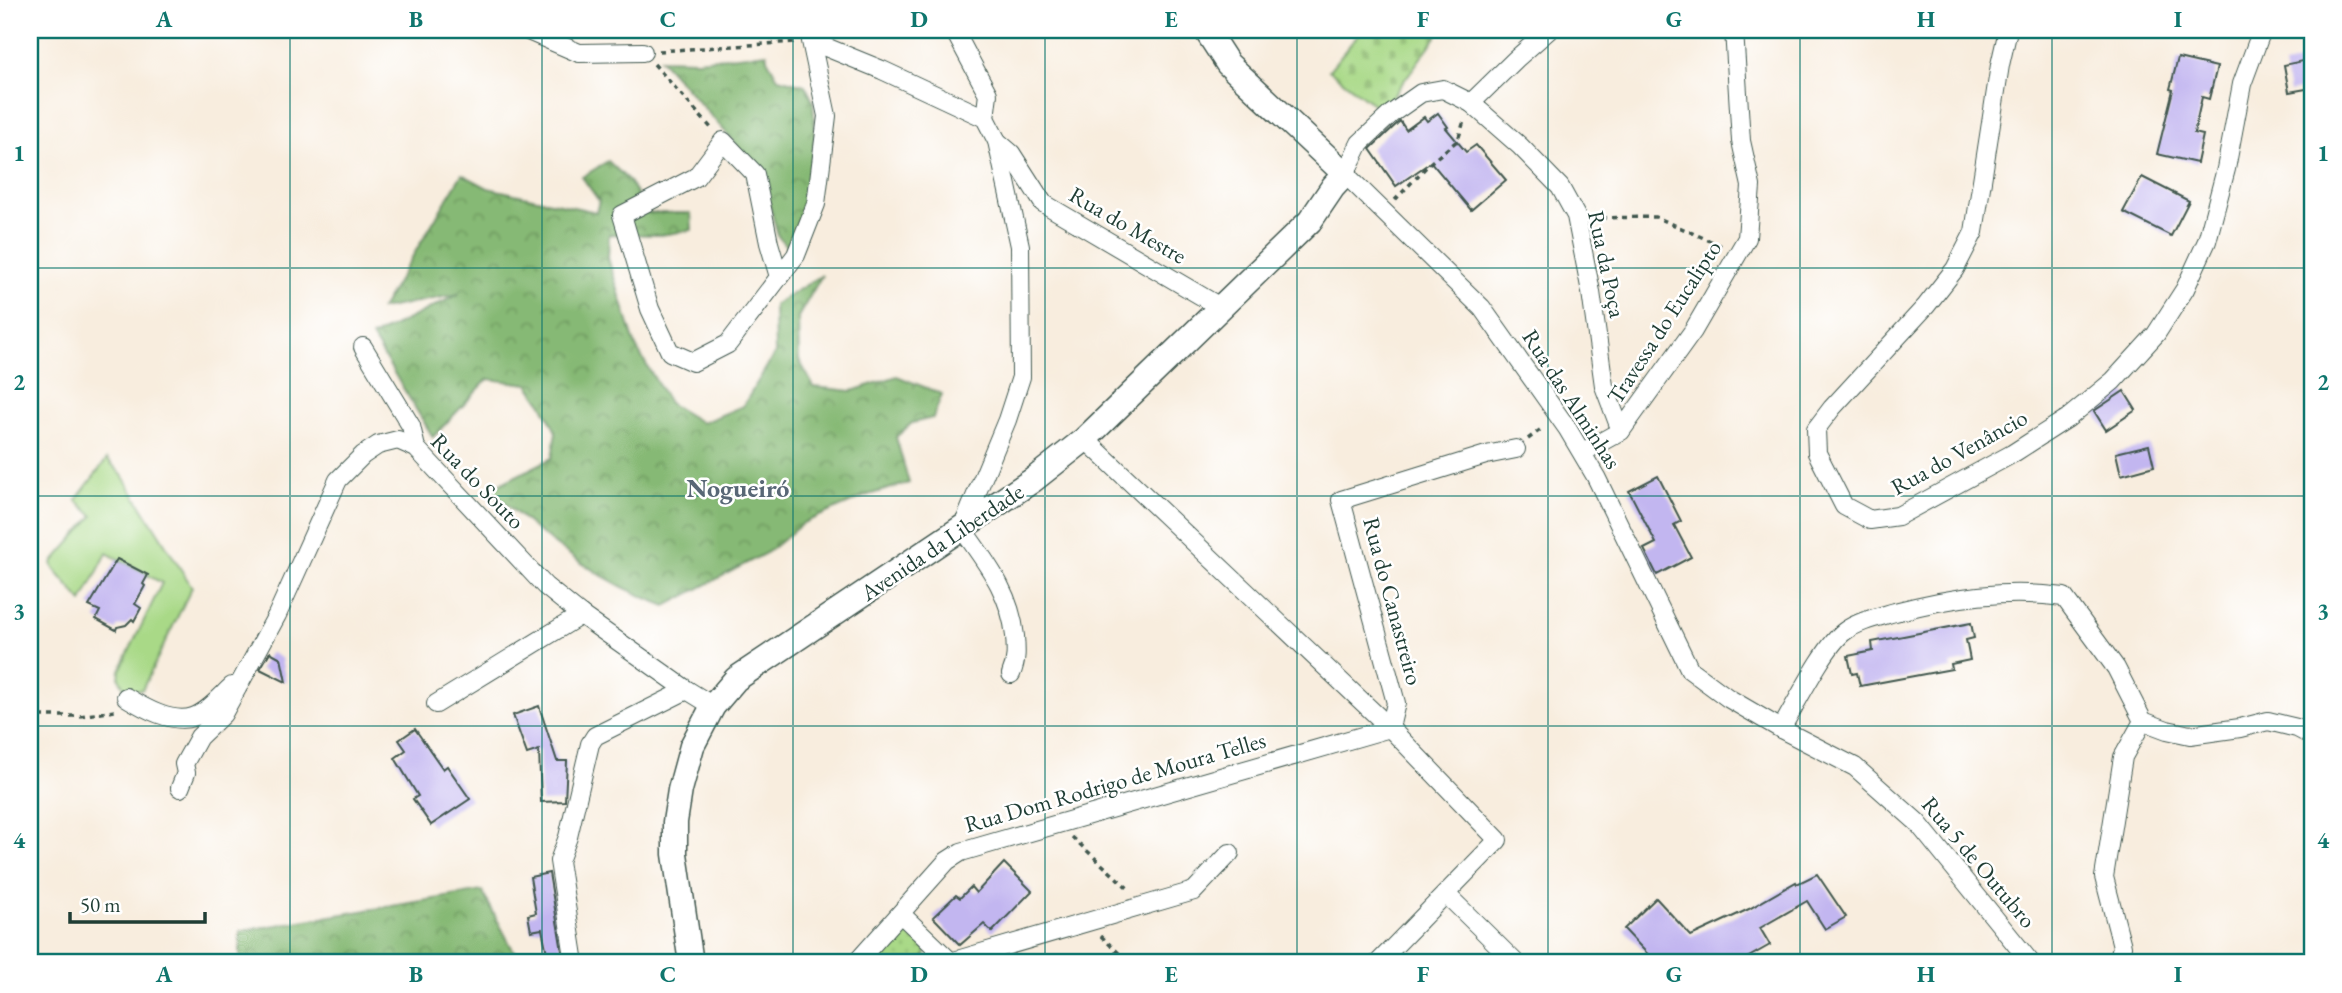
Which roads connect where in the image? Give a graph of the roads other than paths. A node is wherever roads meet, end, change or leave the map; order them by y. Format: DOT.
graph roads {
  1 [pos="526,30"];
  2 [pos="954,30"];
  3 [pos="1206,30"];
  4 [pos="1549,30"];
  5 [pos="1734,30"];
  6 [pos="2008,30"];
  7 [pos="2262,30"];
  8 [pos="643,52"];
  9 [pos="1471,103"];
  10 [pos="985,118"];
  11 [pos="997,141"];
  12 [pos="1345,174"];
  13 [pos="779,277"];
  14 [pos="1220,307"];
  15 [pos="363,347"];
  16 [pos="1621,431"];
  17 [pos="1085,439"];
  18 [pos="416,448"];
  19 [pos="1516,449"];
  20 [pos="1583,452"];
  21 [pos="962,527"];
  22 [pos="582,615"];
  23 [pos="1010,674"];
  24 [pos="243,677"];
  25 [pos="687,690"];
  26 [pos="133,701"];
  27 [pos="436,704"];
  28 [pos="713,706"];
  29 [pos="2143,721"];
  30 [pos="1390,729"];
  31 [pos="1781,729"];
  32 [pos="2312,736"];
  33 [pos="180,788"];
  34 [pos="1230,853"];
  35 [pos="1447,894"];
  36 [pos="901,914"];
  37 [pos="575,963"];
  38 [pos="691,963"];
  39 [pos="856,963"];
  40 [pos="949,963"];
  41 [pos="1378,963"];
  42 [pos="1516,963"];
  43 [pos="2031,963"];
  44 [pos="2118,963"];
  1 -- 8 [label="street"];
  2 -- 10 [label="street"];
  3 -- 12 [label="street"];
  4 -- 9 [label="street"];
  5 -- 16 [label="street, Travessa do Eucalipto"];
  6 -- 7 [label="street, Rua do Venâncio"];
  9 -- 12 [label="street, Rua da Poça"];
  9 -- 16 [label="street, Rua da Poça"];
  10 -- 11 [label="street"];
  10 -- 13 [label="street"];
  11 -- 14 [label="street, Rua do Mestre"];
  11 -- 21 [label="street"];
  12 -- 14 [label="street, Avenida da Liberdade"];
  12 -- 20 [label="street, Rua das Alminhas"];
  13 -- 13 [label="street"];
  14 -- 17 [label="street, Avenida da Liberdade"];
  15 -- 18 [label="street"];
  16 -- 20 [label="street, Travessa do Eucalipto"];
  17 -- 21 [label="street, Avenida da Liberdade"];
  17 -- 30 [label="street"];
  18 -- 22 [label="street, Rua do Souto"];
  18 -- 24 [label="street, Rua do Souto"];
  19 -- 30 [label="street, Rua do Canastreiro"];
  20 -- 31 [label="street, Rua das Alminhas"];
  21 -- 23 [label="street"];
  21 -- 28 [label="street, Avenida da Liberdade"];
  22 -- 25 [label="street, Rua do Souto"];
  22 -- 27 [label="street"];
  24 -- 26 [label="street, Rua do Souto"];
  24 -- 33 [label="street, Rua do Souto"];
  25 -- 28 [label="street, Rua do Souto"];
  25 -- 37 [label="street"];
  28 -- 38 [label="street, Avenida da Liberdade"];
  29 -- 31 [label="street"];
  29 -- 32 [label="street"];
  29 -- 44 [label="street"];
  30 -- 35 [label="street"];
  30 -- 36 [label="street, Rua Dom Rodrigo de Moura Telles"];
  31 -- 43 [label="street, Rua 5 de Outubro"];
  34 -- 40 [label="street"];
  35 -- 41 [label="street"];
  35 -- 42 [label="street"];
  36 -- 39 [label="street, Rua Dom Rodrigo de Moura Telles"];
  36 -- 40 [label="street"];
}
